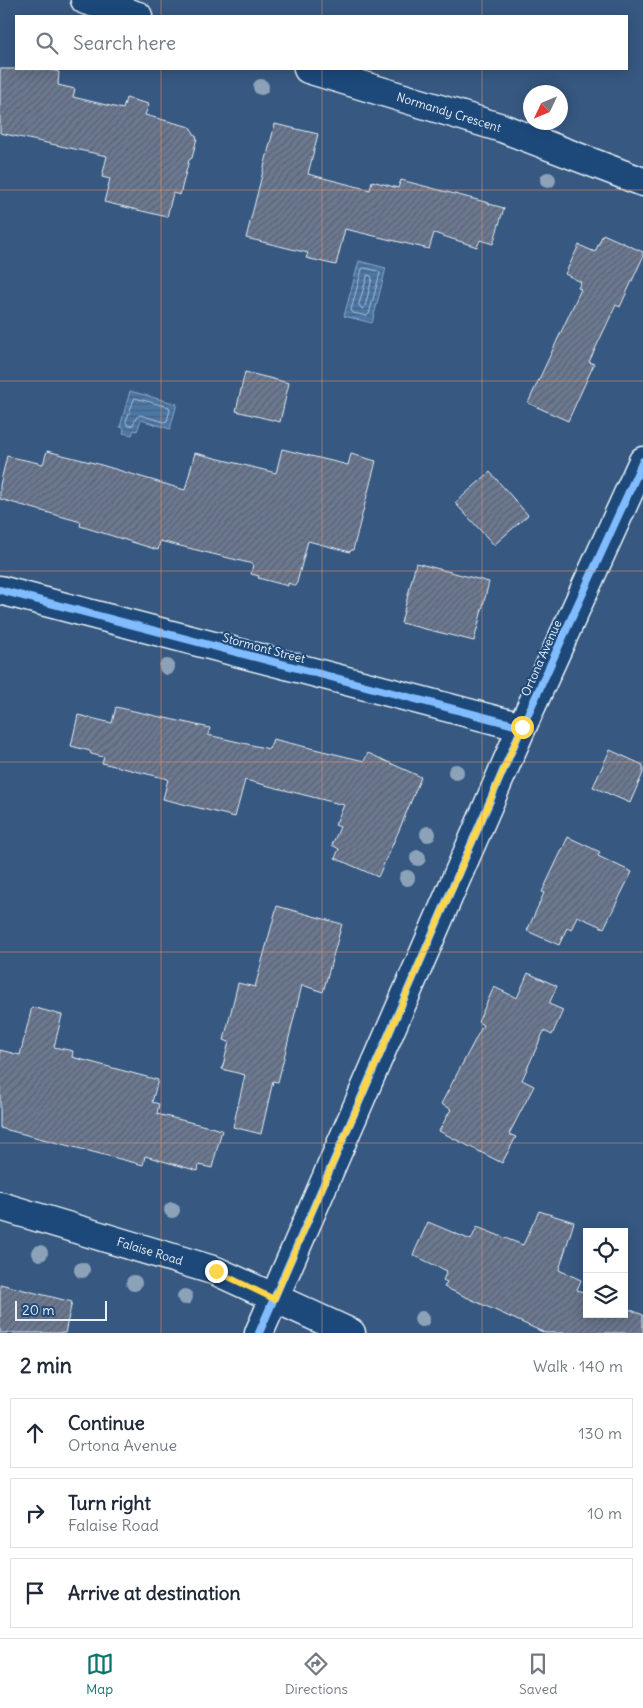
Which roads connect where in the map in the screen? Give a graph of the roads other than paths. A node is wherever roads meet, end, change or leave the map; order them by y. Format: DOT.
graph roads {
  1 [pos="85,0"];
  2 [pos="135,15"];
  3 [pos="311,70"];
  4 [pos="643,182"];
  5 [pos="643,461"];
  6 [pos="0,590"];
  7 [pos="522,727"];
  8 [pos="0,1206"];
  9 [pos="274,1299"];
  10 [pos="258,1333"];
  11 [pos="351,1333"];
  1 -- 2 [label="street"];
  3 -- 4 [label="street, Normandy Crescent"];
  5 -- 7 [label="street, Ortona Avenue"];
  6 -- 7 [label="street, Stormont Street"];
  7 -- 9 [label="street, Ortona Avenue"];
  8 -- 9 [label="street, Falaise Road"];
  9 -- 10 [label="street, Ortona Avenue"];
  9 -- 11 [label="street, Falaise Road"];
}
